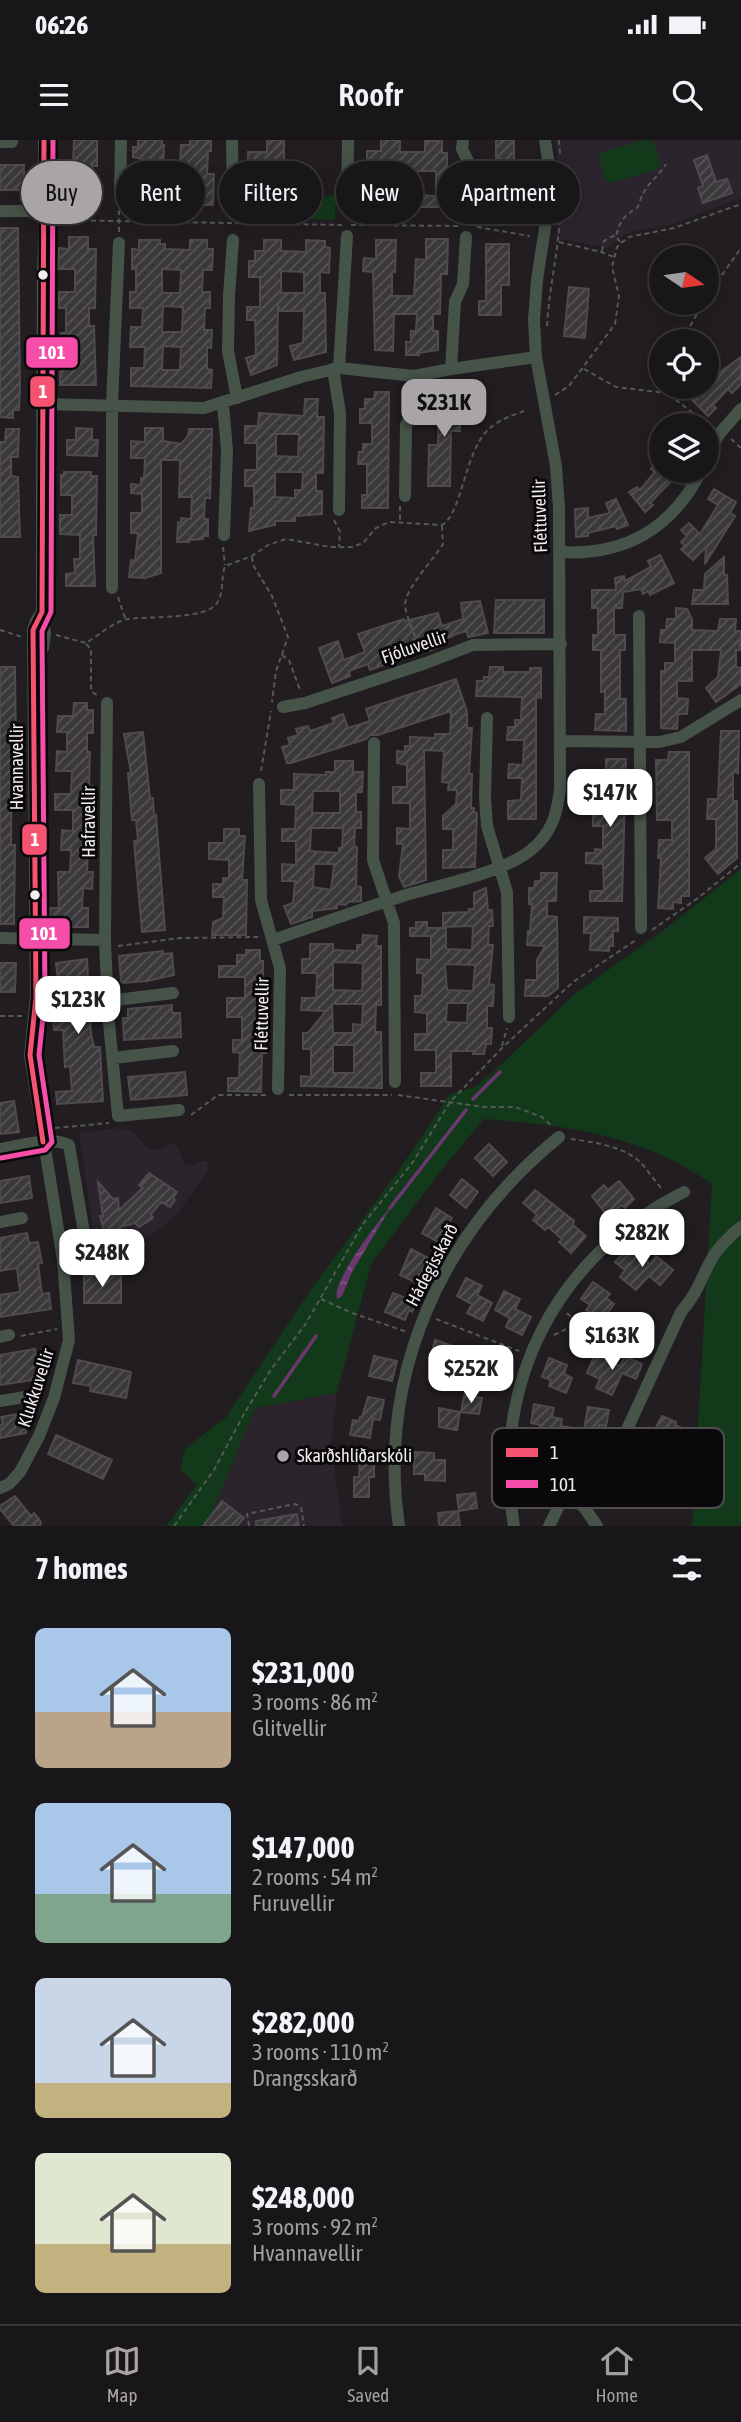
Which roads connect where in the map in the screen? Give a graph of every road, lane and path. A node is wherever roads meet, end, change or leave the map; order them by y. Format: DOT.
graph roads {
  1 [pos="44,140"];
  2 [pos="121,140"];
  3 [pos="232,140"];
  4 [pos="348,140"];
  5 [pos="463,140"];
  6 [pos="545,140"];
  7 [pos="44,161"];
  8 [pos="121,161"];
  9 [pos="232,161"];
  10 [pos="347,161"];
  11 [pos="468,161"];
  12 [pos="666,164"];
  13 [pos="741,206"];
  14 [pos="0,211"];
  15 [pos="21,213"];
  16 [pos="45,224"];
  17 [pos="119,224"];
  18 [pos="231,224"];
  19 [pos="617,234"];
  20 [pos="346,236"];
  21 [pos="466,237"];
  22 [pos="537,238"];
  23 [pos="233,240"];
  24 [pos="558,242"];
  25 [pos="119,243"];
  26 [pos="621,243"];
  27 [pos="741,248"];
  28 [pos="601,252"];
  29 [pos="614,257"];
  30 [pos="719,279"];
  31 [pos="536,357"];
  32 [pos="583,368"];
  33 [pos="336,369"];
  34 [pos="451,369"];
  35 [pos="414,376"];
  36 [pos="649,391"];
  37 [pos="554,396"];
  38 [pos="237,398"];
  39 [pos="675,399"];
  40 [pos="43,404"];
  41 [pos="112,404"];
  42 [pos="223,404"];
  43 [pos="741,409"];
  44 [pos="524,411"];
  45 [pos="720,433"];
  46 [pos="741,448"];
  47 [pos="694,483"];
  48 [pos="405,496"];
  49 [pos="339,510"];
  50 [pos="442,525"];
  51 [pos="225,535"];
  52 [pos="339,547"];
  53 [pos="560,552"];
  54 [pos="252,556"];
  55 [pos="225,566"];
  56 [pos="112,588"];
  57 [pos="639,616"];
  58 [pos="125,619"];
  59 [pos="0,630"];
  60 [pos="50,634"];
  61 [pos="27,638"];
  62 [pos="86,643"];
  63 [pos="561,644"];
  64 [pos="281,655"];
  65 [pos="426,663"];
  66 [pos="305,702"];
  67 [pos="107,703"];
  68 [pos="740,703"];
  69 [pos="283,707"];
  70 [pos="487,718"];
  71 [pos="560,741"];
  72 [pos="640,742"];
  73 [pos="374,743"];
  74 [pos="259,784"];
  75 [pos="741,863"];
  76 [pos="501,866"];
  77 [pos="387,901"];
  78 [pos="643,933"];
  79 [pos="271,937"];
  80 [pos="0,938"];
  81 [pos="35,939"];
  82 [pos="105,944"];
  83 [pos="173,993"];
  84 [pos="108,1001"];
  85 [pos="0,1016"];
  86 [pos="34,1016"];
  87 [pos="509,1017"];
  88 [pos="502,1048"];
  89 [pos="173,1051"];
  90 [pos="113,1058"];
  91 [pos="395,1082"];
  92 [pos="280,1093"];
  93 [pos="450,1102"];
  94 [pos="183,1113"];
  95 [pos="118,1119"];
  96 [pos="559,1137"];
  97 [pos="48,1142"];
  98 [pos="0,1149"];
  99 [pos="684,1192"];
  100 [pos="670,1199"];
  101 [pos="22,1218"];
  102 [pos="0,1222"];
  103 [pos="741,1227"];
  104 [pos="63,1260"];
  105 [pos="320,1299"];
  106 [pos="556,1303"];
  107 [pos="444,1322"];
  108 [pos="578,1324"];
  109 [pos="68,1326"];
  110 [pos="417,1335"];
  111 [pos="5,1336"];
  112 [pos="58,1338"];
  113 [pos="536,1341"];
  114 [pos="510,1348"];
  115 [pos="659,1360"];
  116 [pos="32,1396"];
  117 [pos="0,1401"];
  118 [pos="511,1428"];
  119 [pos="628,1428"];
  120 [pos="0,1488"];
  121 [pos="512,1508"];
  122 [pos="558,1508"];
  123 [pos="585,1508"];
  124 [pos="174,1526"];
  125 [pos="249,1526"];
  126 [pos="304,1526"];
  127 [pos="399,1526"];
  128 [pos="514,1526"];
  129 [pos="549,1526"];
  130 [pos="597,1526"];
  1 -- 7 [label="street, Hvannavellir"];
  2 -- 8 [label="street"];
  3 -- 9 [label="street"];
  4 -- 10 [label="street"];
  5 -- 11 [label="street"];
  6 -- 31 [label="street, Fléttuvellir"];
  12 -- 19 [label="path"];
  13 -- 26 [label="path"];
  14 -- 15 [label="street"];
  16 -- 40 [label="street, Hvannavellir"];
  17 -- 25 [label="path"];
  18 -- 22 [label="path"];
  18 -- 23 [label="path"];
  19 -- 26 [label="path"];
  19 -- 28 [label="path"];
  20 -- 33 [label="street"];
  21 -- 34 [label="street"];
  23 -- 38 [label="street"];
  24 -- 28 [label="path"];
  25 -- 41 [label="street"];
  26 -- 29 [label="path"];
  27 -- 30 [label="path"];
  28 -- 29 [label="path"];
  29 -- 32 [label="path"];
  31 -- 34 [label="street"];
  31 -- 53 [label="street, Fléttuvellir"];
  32 -- 36 [label="path"];
  32 -- 37 [label="path"];
  33 -- 35 [label="street"];
  33 -- 38 [label="street"];
  33 -- 49 [label="street"];
  34 -- 35 [label="street"];
  35 -- 48 [label="street"];
  38 -- 42 [label="street"];
  39 -- 45 [label="path"];
  40 -- 41 [label="street"];
  40 -- 81 [label="street, Hvannavellir"];
  41 -- 42 [label="street"];
  41 -- 56 [label="street"];
  42 -- 51 [label="street"];
  43 -- 45 [label="street"];
  44 -- 50 [label="path"];
  45 -- 46 [label="path"];
  47 -- 53 [label="street"];
  49 -- 52 [label="path"];
  50 -- 52 [label="path"];
  50 -- 65 [label="path"];
  51 -- 55 [label="path"];
  52 -- 54 [label="path"];
  53 -- 63 [label="street, Fléttuvellir"];
  54 -- 55 [label="path"];
  54 -- 64 [label="path"];
  55 -- 58 [label="path"];
  56 -- 58 [label="path"];
  57 -- 72 [label="street"];
  58 -- 62 [label="path"];
  59 -- 61 [label="path"];
  60 -- 62 [label="path"];
  62 -- 67 [label="path"];
  63 -- 65 [label="street, Fjóluvellir"];
  63 -- 71 [label="street, Fléttuvellir"];
  64 -- 66 [label="path"];
  64 -- 74 [label="path"];
  65 -- 66 [label="street, Fjóluvellir"];
  66 -- 69 [label="street, Fjóluvellir"];
  67 -- 82 [label="street, Hafravellir"];
  68 -- 72 [label="street"];
  70 -- 76 [label="street"];
  71 -- 72 [label="street"];
  71 -- 76 [label="street, Fléttuvellir"];
  72 -- 78 [label="street"];
  73 -- 77 [label="street"];
  74 -- 79 [label="street, Fléttuvellir"];
  75 -- 78 [label="path"];
  76 -- 77 [label="street, Fléttuvellir"];
  76 -- 87 [label="street"];
  77 -- 79 [label="street, Fléttuvellir"];
  77 -- 91 [label="street"];
  78 -- 88 [label="path"];
  79 -- 82 [label="path"];
  79 -- 92 [label="street, Fléttuvellir"];
  80 -- 81 [label="street"];
  81 -- 82 [label="street"];
  81 -- 86 [label="street, Hvannavellir"];
  82 -- 84 [label="street, Hafravellir"];
  83 -- 84 [label="street"];
  84 -- 90 [label="street, Hafravellir"];
  85 -- 86 [label="path"];
  86 -- 97 [label="street, Hvannavellir"];
  87 -- 88 [label="path"];
  88 -- 93 [label="path"];
  89 -- 90 [label="street"];
  90 -- 95 [label="street, Hafravellir"];
  92 -- 93 [label="path"];
  92 -- 94 [label="path"];
  93 -- 96 [label="path"];
  93 -- 105 [label="path"];
  94 -- 95 [label="street"];
  95 -- 97 [label="path"];
  96 -- 100 [label="path"];
  96 -- 110 [label="street, Hádegisskarð"];
  97 -- 98 [label="street"];
  97 -- 104 [label="street, Hvannavellir"];
  97 -- 104 [label="street"];
  99 -- 100 [label="street"];
  100 -- 106 [label="street"];
  101 -- 102 [label="street"];
  103 -- 115 [label="street"];
  104 -- 109 [label="street, Hvannavellir"];
  105 -- 110 [label="path"];
  105 -- 124 [label="path"];
  106 -- 108 [label="path"];
  106 -- 113 [label="street"];
  107 -- 114 [label="path"];
  108 -- 113 [label="path"];
  108 -- 115 [label="path"];
  109 -- 120 [label="street, Klukkuvellir"];
  110 -- 127 [label="street, Hádegisskarð"];
  111 -- 112 [label="path"];
  113 -- 118 [label="street"];
  115 -- 119 [label="street"];
  116 -- 117 [label="street, Klukkuvellir"];
  121 -- 128 [label="street"];
  122 -- 129 [label="street"];
  123 -- 130 [label="street"];
  125 -- 126 [label="path"];
}
